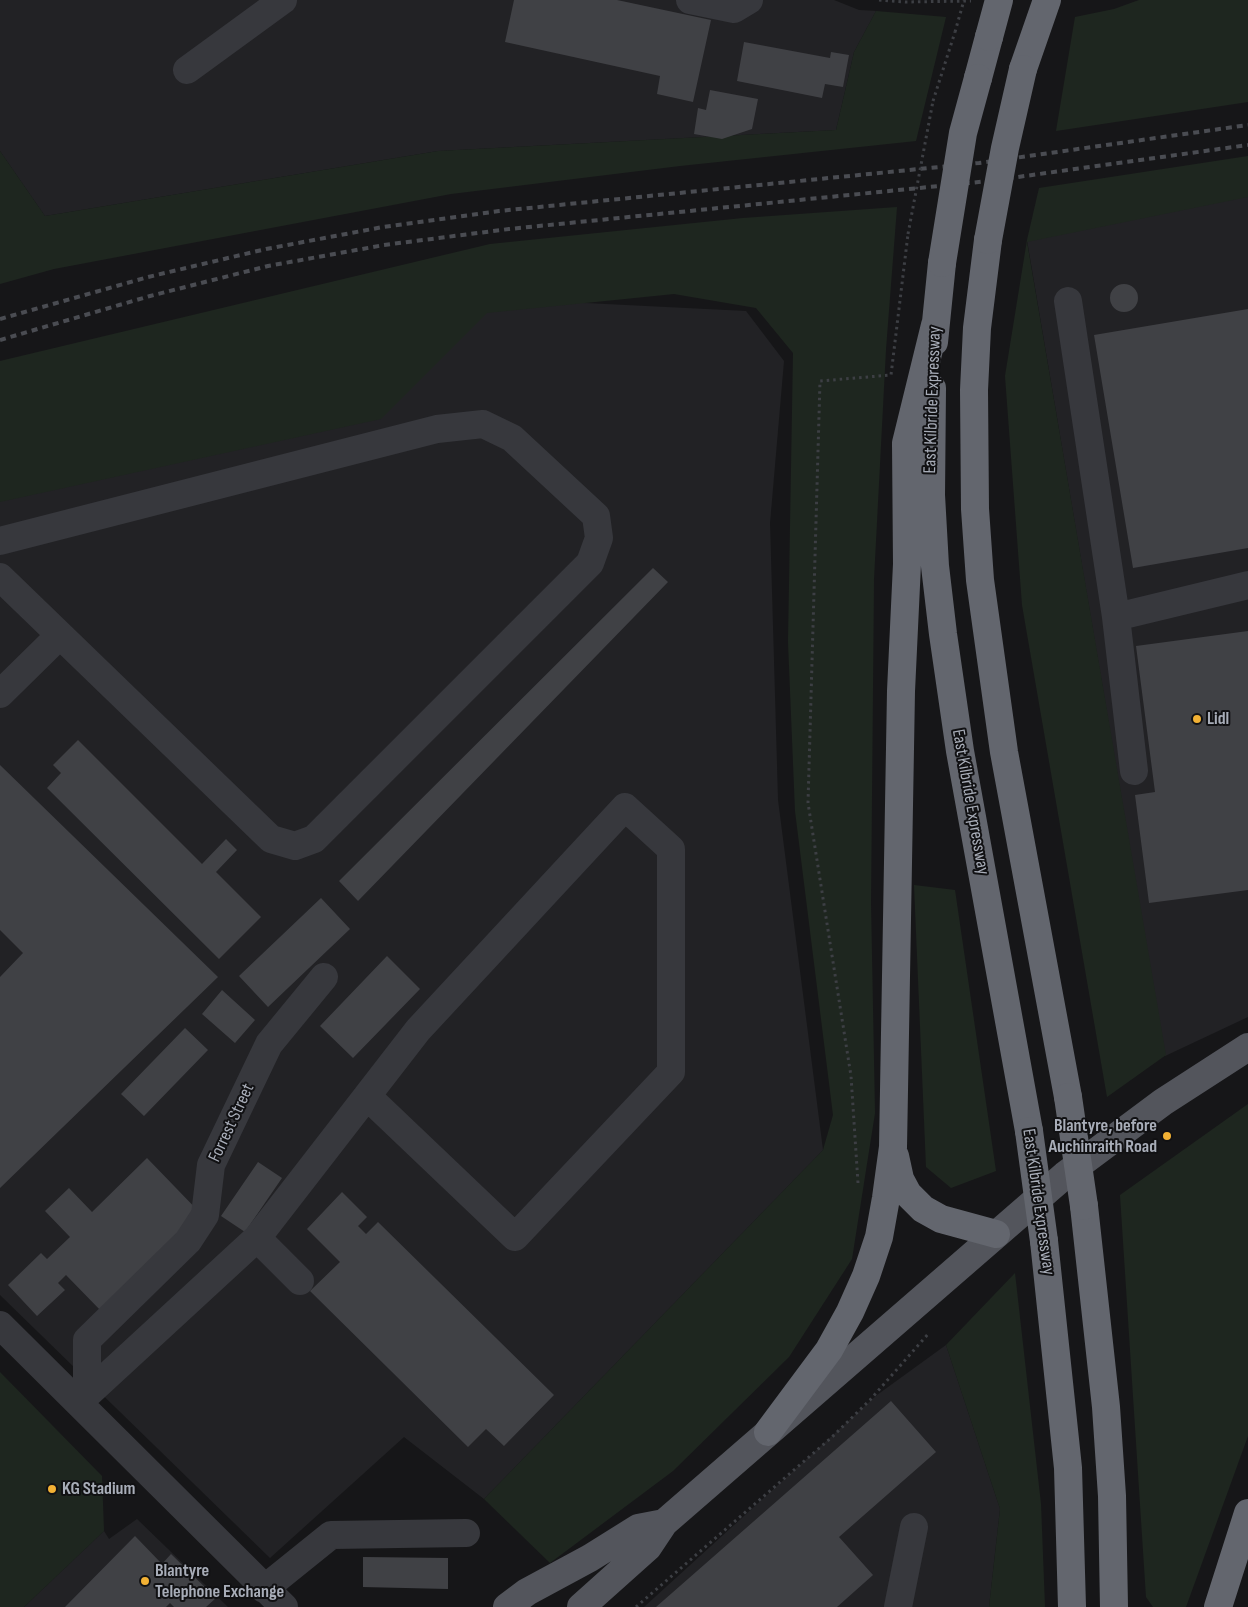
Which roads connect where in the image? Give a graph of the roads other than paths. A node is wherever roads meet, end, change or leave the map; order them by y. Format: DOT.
graph roads {
  1 [pos="284,0"];
  2 [pos="690,0"];
  3 [pos="749,0"];
  4 [pos="987,1"];
  5 [pos="1042,12"];
  6 [pos="187,70"];
  7 [pos="1068,301"];
  8 [pos="934,325"];
  9 [pos="0,541"];
  10 [pos="0,577"];
  11 [pos="1248,585"];
  12 [pos="1116,618"];
  13 [pos="60,635"];
  14 [pos="0,694"];
  15 [pos="1134,771"];
  16 [pos="324,977"];
  17 [pos="1248,1047"];
  18 [pos="367,1096"];
  19 [pos="893,1147"];
  20 [pos="996,1234"];
  21 [pos="257,1238"];
  22 [pos="300,1281"];
  23 [pos="0,1325"];
  24 [pos="83,1398"];
  25 [pos="768,1432"];
  26 [pos="1248,1513"];
  27 [pos="664,1523"];
  28 [pos="914,1527"];
  29 [pos="466,1533"];
  30 [pos="264,1589"];
  31 [pos="284,1607"];
  32 [pos="507,1607"];
  33 [pos="581,1607"];
  34 [pos="898,1607"];
  35 [pos="1072,1607"];
  36 [pos="1114,1607"];
  37 [pos="1218,1607"];
  1 -- 6 [label="street"];
  2 -- 3 [label="street"];
  4 -- 8 [label="highway, East Kilbride Expressway, bridge"];
  5 -- 36 [label="highway, bridge"];
  7 -- 12 [label="street"];
  8 -- 19 [label="highway"];
  8 -- 35 [label="highway, East Kilbride Expressway, bridge"];
  9 -- 13 [label="street"];
  10 -- 13 [label="street"];
  11 -- 12 [label="street"];
  12 -- 15 [label="street"];
  13 -- 14 [label="street"];
  16 -- 24 [label="street, Forrest Street"];
  17 -- 20 [label="main road"];
  18 -- 18 [label="street"];
  18 -- 21 [label="street"];
  19 -- 20 [label="highway"];
  19 -- 25 [label="highway"];
  20 -- 25 [label="main road"];
  21 -- 22 [label="street"];
  21 -- 24 [label="street"];
  23 -- 24 [label="street"];
  24 -- 30 [label="street"];
  25 -- 27 [label="main road"];
  26 -- 37 [label="highway"];
  27 -- 32 [label="main road"];
  27 -- 33 [label="main road"];
  28 -- 34 [label="street"];
  29 -- 30 [label="street"];
  30 -- 31 [label="street"];
}
